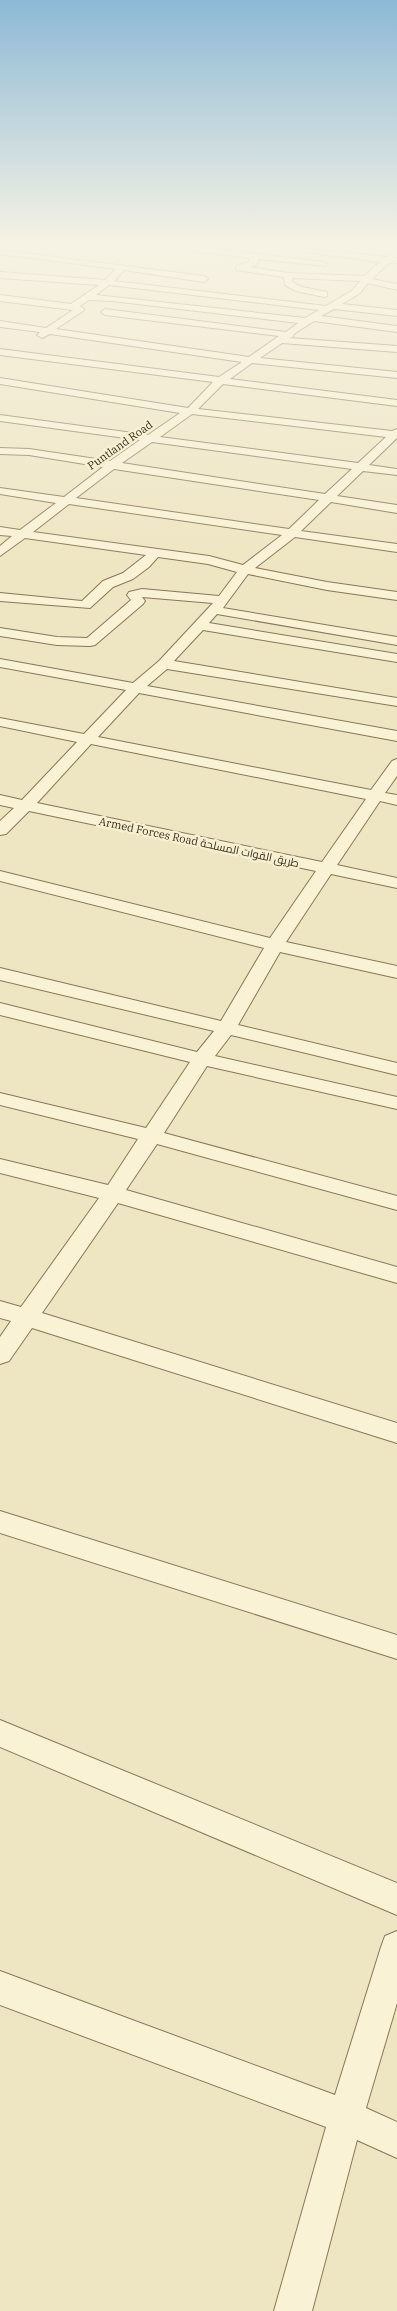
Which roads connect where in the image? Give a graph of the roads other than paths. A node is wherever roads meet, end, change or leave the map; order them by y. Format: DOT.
graph roads {
  1 [pos="198,353"];
  2 [pos="262,353"];
  3 [pos="331,353"];
  4 [pos="3,354"];
  5 [pos="249,360"];
  6 [pos="316,366"];
  7 [pos="397,374"];
  8 [pos="0,381"];
  9 [pos="219,382"];
  10 [pos="397,403"];
  11 [pos="191,410"];
  12 [pos="0,418"];
  13 [pos="396,434"];
  14 [pos="150,440"];
  15 [pos="0,451"];
  16 [pos="112,465"];
  17 [pos="362,467"];
  18 [pos="397,472"];
  19 [pos="0,491"];
  20 [pos="326,499"];
  21 [pos="66,501"];
  22 [pos="397,509"];
  23 [pos="0,530"];
  24 [pos="292,533"];
  25 [pos="23,534"];
  26 [pos="397,548"];
  27 [pos="0,552"];
  28 [pos="154,553"];
  29 [pos="245,570"];
  30 [pos="397,596"];
  31 [pos="0,597"];
  32 [pos="219,605"];
  33 [pos="199,625"];
  34 [pos="0,632"];
  35 [pos="397,641"];
  36 [pos="397,658"];
  37 [pos="0,663"];
  38 [pos="164,664"];
  39 [pos="136,688"];
  40 [pos="397,702"];
  41 [pos="0,722"];
  42 [pos="397,736"];
  43 [pos="86,739"];
  44 [pos="397,764"];
  45 [pos="375,796"];
  46 [pos="0,800"];
  47 [pos="397,800"];
  48 [pos="25,806"];
  49 [pos="0,830"];
  50 [pos="325,868"];
  51 [pos="0,876"];
  52 [pos="397,883"];
  53 [pos="275,945"];
  54 [pos="397,972"];
  55 [pos="0,974"];
  56 [pos="0,1009"];
  57 [pos="228,1028"];
  58 [pos="202,1059"];
  59 [pos="397,1069"];
  60 [pos="0,1099"];
  61 [pos="397,1103"];
  62 [pos="152,1136"];
  63 [pos="0,1166"];
  64 [pos="113,1194"];
  65 [pos="397,1203"];
  66 [pos="397,1275"];
  67 [pos="0,1310"];
  68 [pos="27,1317"];
  69 [pos="0,1356"];
  70 [pos="397,1432"];
  71 [pos="0,1522"];
  72 [pos="397,1648"];
  73 [pos="0,1733"];
  74 [pos="397,1899"];
  75 [pos="397,1947"];
  76 [pos="0,1988"];
  77 [pos="346,2117"];
  78 [pos="397,2140"];
  79 [pos="294,2311"];
  1 -- 5 [label="street"];
  2 -- 5 [label="street, Puntland Road"];
  3 -- 6 [label="street"];
  4 -- 9 [label="street"];
  5 -- 6 [label="street"];
  5 -- 9 [label="street, Puntland Road"];
  6 -- 7 [label="street"];
  8 -- 11 [label="street"];
  9 -- 10 [label="street"];
  9 -- 11 [label="street, Puntland Road"];
  11 -- 13 [label="street"];
  11 -- 14 [label="street, Puntland Road"];
  12 -- 14 [label="street"];
  13 -- 17 [label="street"];
  14 -- 16 [label="street, Puntland Road"];
  14 -- 17 [label="street"];
  15 -- 16 [label="street"];
  16 -- 20 [label="street"];
  16 -- 21 [label="street, Puntland Road"];
  17 -- 18 [label="street"];
  17 -- 20 [label="street"];
  19 -- 21 [label="street"];
  20 -- 22 [label="street"];
  20 -- 24 [label="street"];
  21 -- 24 [label="street"];
  21 -- 25 [label="street, Puntland Road"];
  23 -- 25 [label="street"];
  24 -- 26 [label="street"];
  24 -- 29 [label="street"];
  25 -- 27 [label="street, Puntland Road"];
  25 -- 28 [label="street"];
  28 -- 29 [label="street"];
  28 -- 31 [label="street"];
  29 -- 30 [label="street"];
  29 -- 32 [label="street"];
  32 -- 33 [label="street"];
  32 -- 34 [label="street"];
  32 -- 35 [label="street"];
  33 -- 36 [label="street"];
  33 -- 38 [label="street"];
  37 -- 39 [label="street"];
  38 -- 39 [label="street"];
  38 -- 40 [label="street"];
  39 -- 42 [label="street"];
  39 -- 43 [label="street"];
  41 -- 43 [label="street"];
  43 -- 45 [label="street"];
  43 -- 48 [label="street"];
  44 -- 45 [label="street"];
  45 -- 47 [label="street"];
  45 -- 50 [label="street"];
  46 -- 48 [label="street, Armed Forces Road طريق القوات المسلحة"];
  48 -- 49 [label="street"];
  48 -- 50 [label="street, Armed Forces Road طريق القوات المسلحة"];
  50 -- 52 [label="street, Armed Forces Road طريق القوات المسلحة"];
  50 -- 53 [label="street"];
  51 -- 53 [label="street"];
  53 -- 54 [label="street"];
  53 -- 57 [label="street"];
  55 -- 57 [label="street"];
  56 -- 58 [label="street"];
  57 -- 58 [label="street"];
  57 -- 59 [label="street"];
  58 -- 61 [label="street"];
  58 -- 62 [label="street"];
  60 -- 62 [label="street"];
  62 -- 64 [label="street"];
  62 -- 65 [label="street"];
  63 -- 64 [label="street"];
  64 -- 66 [label="street"];
  64 -- 68 [label="street"];
  67 -- 68 [label="street"];
  68 -- 69 [label="street"];
  68 -- 70 [label="street"];
  71 -- 72 [label="street"];
  73 -- 74 [label="street"];
  75 -- 77 [label="street"];
  76 -- 77 [label="street"];
  77 -- 78 [label="street"];
  77 -- 79 [label="street"];
}
